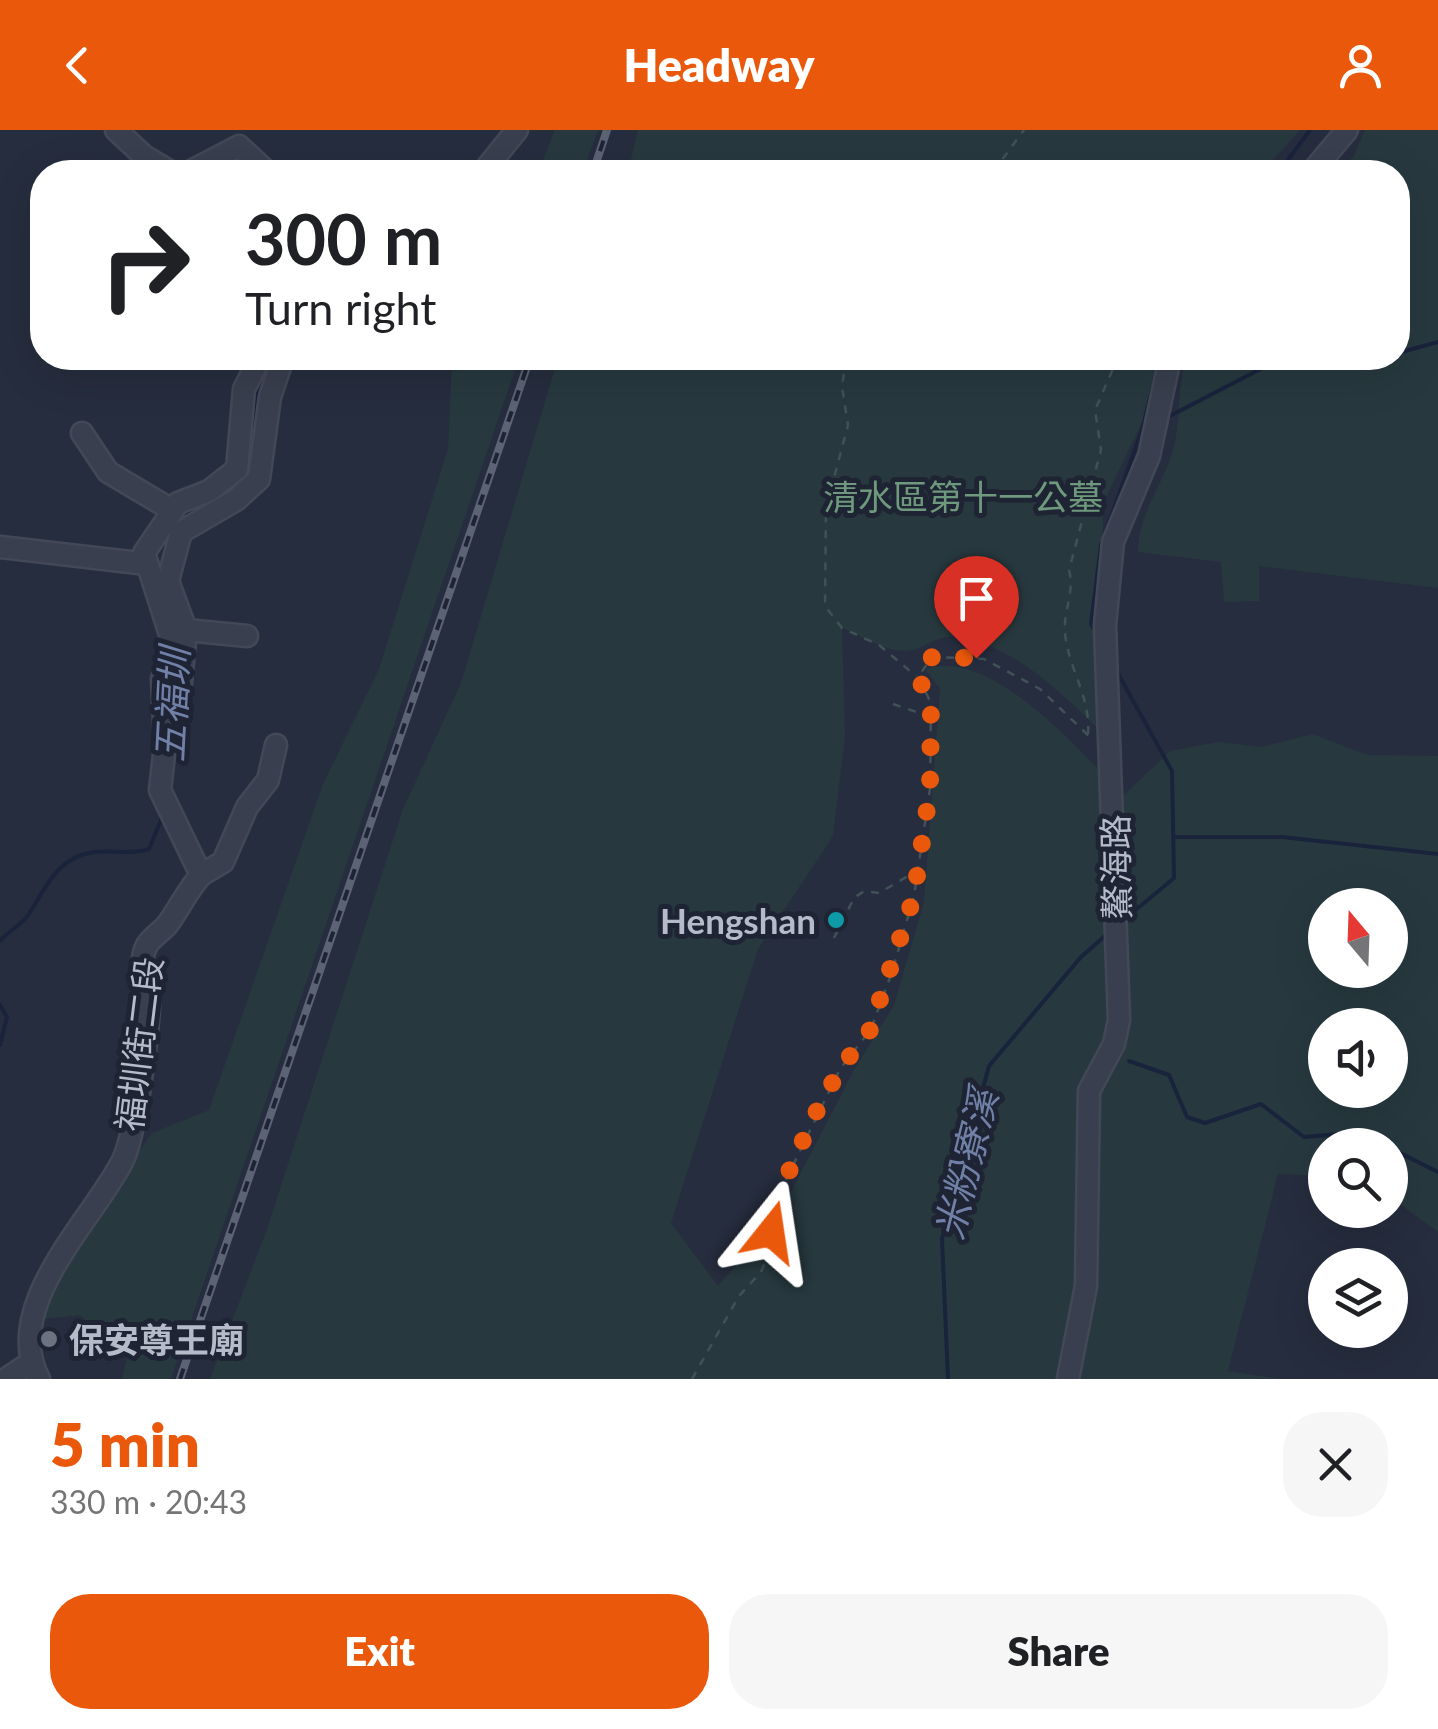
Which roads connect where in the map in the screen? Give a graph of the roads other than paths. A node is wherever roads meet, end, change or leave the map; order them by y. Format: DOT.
graph roads {
  1 [pos="116,130"];
  2 [pos="517,130"];
  3 [pos="1347,130"];
  4 [pos="151,160"];
  5 [pos="213,160"];
  6 [pos="255,160"];
  7 [pos="492,160"];
  8 [pos="1322,160"];
  9 [pos="254,370"];
  10 [pos="279,370"];
  11 [pos="1167,370"];
  12 [pos="82,433"];
  13 [pos="172,510"];
  14 [pos="0,547"];
  15 [pos="147,564"];
  16 [pos="186,630"];
  17 [pos="246,636"];
  18 [pos="276,745"];
  19 [pos="173,812"];
  20 [pos="201,874"];
  21 [pos="18,1371"];
  22 [pos="1068,1379"];
  1 -- 4 [label="lane"];
  2 -- 7 [label="lane"];
  3 -- 8 [label="lane"];
  5 -- 6 [label="lane"];
  9 -- 13 [label="lane"];
  10 -- 16 [label="lane"];
  11 -- 22 [label="lane, 鰲海路"];
  12 -- 13 [label="lane"];
  13 -- 15 [label="lane"];
  14 -- 15 [label="lane"];
  15 -- 19 [label="lane"];
  16 -- 17 [label="lane"];
  16 -- 19 [label="lane"];
  18 -- 20 [label="lane, 福圳街二段"];
  19 -- 20 [label="lane"];
  20 -- 21 [label="lane, 福圳街二段"];
}
